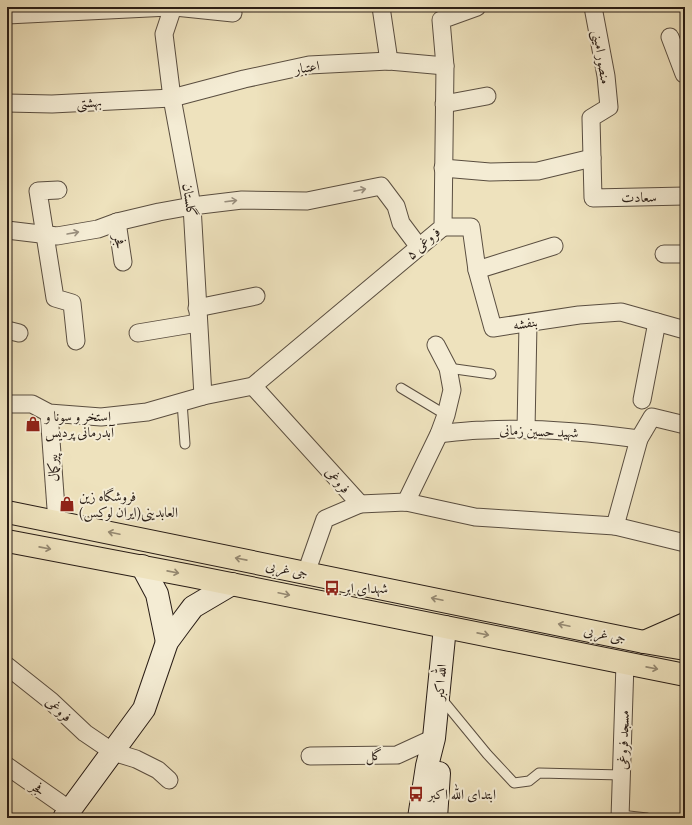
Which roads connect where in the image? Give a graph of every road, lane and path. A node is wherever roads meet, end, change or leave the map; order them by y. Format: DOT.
graph roads {
  1 [pos="169,7"];
  2 [pos="174,7"];
  3 [pos="381,7"];
  4 [pos="593,7"];
  5 [pos="471,8"];
  6 [pos="233,13"];
  7 [pos="7,15"];
  8 [pos="670,37"];
  9 [pos="389,61"];
  10 [pos="444,66"];
  11 [pos="685,74"];
  12 [pos="487,96"];
  13 [pos="172,98"];
  14 [pos="7,103"];
  15 [pos="444,104"];
  16 [pos="592,158"];
  17 [pos="443,168"];
  18 [pos="58,190"];
  19 [pos="685,196"];
  20 [pos="192,206"];
  21 [pos="117,222"];
  22 [pos="443,227"];
  23 [pos="7,230"];
  24 [pos="45,234"];
  25 [pos="554,246"];
  26 [pos="419,247"];
  27 [pos="664,254"];
  28 [pos="685,254"];
  29 [pos="123,262"];
  30 [pos="477,270"];
  31 [pos="256,296"];
  32 [pos="198,315"];
  33 [pos="657,322"];
  34 [pos="528,323"];
  35 [pos="685,330"];
  36 [pos="138,333"];
  37 [pos="76,341"];
  38 [pos="436,345"];
  39 [pos="448,368"];
  40 [pos="490,374"];
  41 [pos="253,386"];
  42 [pos="401,388"];
  43 [pos="203,396"];
  44 [pos="642,400"];
  45 [pos="182,402"];
  46 [pos="7,404"];
  47 [pos="49,413"];
  48 [pos="446,415"];
  49 [pos="685,425"];
  50 [pos="526,430"];
  51 [pos="439,434"];
  52 [pos="639,439"];
  53 [pos="185,444"];
  54 [pos="406,502"];
  55 [pos="360,504"];
  56 [pos="7,512"];
  57 [pos="57,522"];
  58 [pos="615,526"];
  59 [pos="7,541"];
  60 [pos="685,543"];
  61 [pos="142,566"];
  62 [pos="306,572"];
  63 [pos="232,584"];
  64 [pos="685,624"];
  65 [pos="445,626"];
  66 [pos="168,642"];
  67 [pos="644,642"];
  68 [pos="685,648"];
  69 [pos="625,663"];
  70 [pos="7,666"];
  71 [pos="685,675"];
  72 [pos="438,696"];
  73 [pos="434,738"];
  74 [pos="112,752"];
  75 [pos="310,756"];
  76 [pos="7,766"];
  77 [pos="622,775"];
  78 [pos="169,780"];
  79 [pos="67,814"];
  80 [pos="620,817"];
  81 [pos="419,818"];
  82 [pos="436,818"];
  83 [pos="647,818"];
  1 -- 7 [label="street"];
  2 -- 6 [label="street"];
  2 -- 13 [label="street, گلستان"];
  3 -- 9 [label="street"];
  4 -- 16 [label="street, منصور امینی"];
  5 -- 10 [label="street, فروغی ۵"];
  8 -- 11 [label="street"];
  9 -- 10 [label="street, اعتبار"];
  9 -- 13 [label="street, اعتبار"];
  10 -- 15 [label="street, فروغی ۵"];
  12 -- 15 [label="street"];
  13 -- 14 [label="street, بهشتی"];
  13 -- 20 [label="street, گلستان"];
  15 -- 17 [label="street, فروغی ۵"];
  16 -- 17 [label="street"];
  16 -- 19 [label="street, سعادت"];
  17 -- 22 [label="street, فروغی ۵"];
  18 -- 24 [label="street"];
  20 -- 21 [label="street"];
  20 -- 26 [label="street, one-way"];
  20 -- 32 [label="street, گلستان"];
  24 -- 21 [label="street, one-way"];
  21 -- 29 [label="street, فجر"];
  22 -- 26 [label="street, فروغی ۵"];
  22 -- 30 [label="street, بنفشه"];
  23 -- 24 [label="street"];
  24 -- 37 [label="street"];
  25 -- 30 [label="street"];
  26 -- 41 [label="street, فروغی ۵"];
  27 -- 28 [label="street"];
  30 -- 34 [label="street, بنفشه"];
  31 -- 32 [label="street"];
  32 -- 36 [label="street"];
  32 -- 43 [label="street, گلستان"];
  33 -- 34 [label="street, بنفشه"];
  33 -- 35 [label="street, بنفشه"];
  33 -- 44 [label="street"];
  34 -- 50 [label="street"];
  38 -- 39 [label="street"];
  39 -- 40 [label="lane"];
  39 -- 48 [label="street"];
  41 -- 43 [label="street"];
  41 -- 55 [label="street, فروغی"];
  42 -- 48 [label="lane"];
  43 -- 45 [label="street"];
  45 -- 47 [label="street"];
  45 -- 53 [label="lane"];
  46 -- 47 [label="street"];
  47 -- 57 [label="street, پیرکمال"];
  48 -- 51 [label="street"];
  49 -- 52 [label="street"];
  50 -- 51 [label="street, شهید حسین زمانی"];
  50 -- 52 [label="street, شهید حسین زمانی"];
  51 -- 54 [label="street"];
  52 -- 58 [label="street"];
  54 -- 55 [label="street"];
  54 -- 58 [label="street"];
  55 -- 62 [label="street, فروغی"];
  56 -- 57 [label="main road, جی غربی"];
  62 -- 57 [label="main road, جی غربی, one-way"];
  58 -- 60 [label="street"];
  59 -- 61 [label="main road, جی غربی, one-way"];
  61 -- 63 [label="main road, جی غربی, one-way"];
  61 -- 66 [label="main road"];
  67 -- 62 [label="main road, جی غربی, one-way"];
  63 -- 65 [label="main road, جی غربی, one-way"];
  63 -- 66 [label="main road"];
  64 -- 67 [label="main road"];
  65 -- 69 [label="main road, جی غربی, one-way"];
  65 -- 72 [label="main road, الله اکبر"];
  66 -- 74 [label="main road"];
  67 -- 68 [label="main road, جی غربی"];
  69 -- 71 [label="main road, جی غربی, one-way"];
  69 -- 77 [label="street, مسجد فروغی"];
  70 -- 74 [label="street, فروغی"];
  72 -- 73 [label="main road, الله اکبر"];
  72 -- 77 [label="lane"];
  73 -- 75 [label="street, گل"];
  73 -- 81 [label="main road, الله اکبر"];
  73 -- 82 [label="main road, الله اکبر"];
  74 -- 78 [label="street, فروغی"];
  74 -- 79 [label="main road"];
  76 -- 79 [label="street, فجر"];
  77 -- 80 [label="street, مسجد فروغی"];
  80 -- 83 [label="lane"];
}
